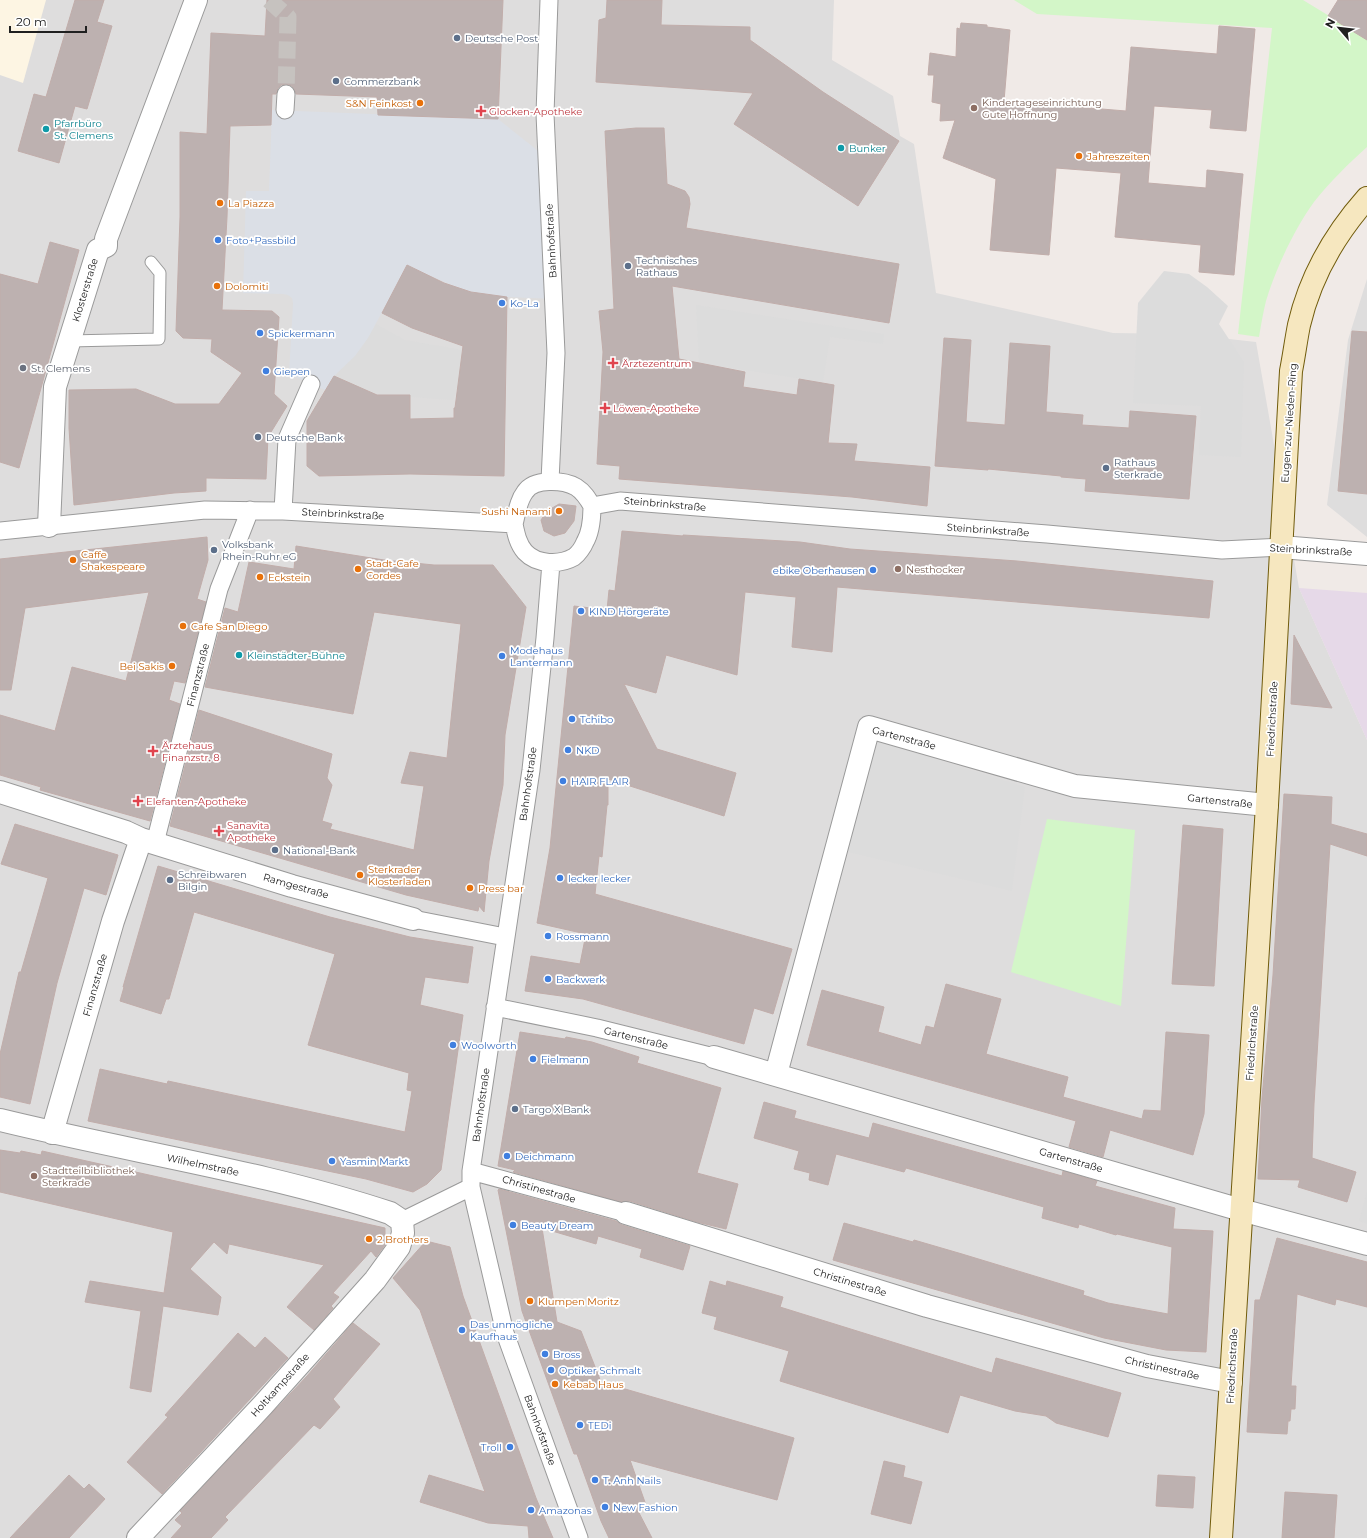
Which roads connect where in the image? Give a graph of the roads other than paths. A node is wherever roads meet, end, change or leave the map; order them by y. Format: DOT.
graph roads {
  1 [pos="196,0"];
  2 [pos="549,0"];
  3 [pos="1367,198"];
  4 [pos="151,262"];
  5 [pos="69,341"];
  6 [pos="311,384"];
  7 [pos="550,481"];
  8 [pos="592,506"];
  9 [pos="250,510"];
  10 [pos="283,511"];
  11 [pos="514,524"];
  12 [pos="49,526"];
  13 [pos="0,531"];
  14 [pos="1281,547"];
  15 [pos="1367,554"];
  16 [pos="551,563"];
  17 [pos="0,792"];
  18 [pos="1267,805"];
  19 [pos="148,841"];
  20 [pos="413,919"];
  21 [pos="505,937"];
  22 [pos="495,1007"];
  23 [pos="714,1057"];
  24 [pos="776,1074"];
  25 [pos="0,1120"];
  26 [pos="52,1133"];
  27 [pos="471,1179"];
  28 [pos="1241,1210"];
  29 [pos="626,1213"];
  30 [pos="402,1221"];
  31 [pos="1367,1244"];
  32 [pos="1231,1382"];
  33 [pos="138,1538"];
  34 [pos="579,1538"];
  35 [pos="1221,1538"];
  1 -- 5 [label="street, Klosterstraße"];
  2 -- 7 [label="street, Bahnhofstraße"];
  3 -- 14 [label="main road, Eugen-zur-Nieden-Ring"];
  4 -- 5 [label="lane"];
  5 -- 12 [label="street, Klosterstraße"];
  6 -- 10 [label="street"];
  7 -- 8 [label="street"];
  7 -- 11 [label="street"];
  8 -- 14 [label="street, Steinbrinkstraße"];
  8 -- 16 [label="street"];
  9 -- 10 [label="street, Steinbrinkstraße"];
  9 -- 12 [label="street, Steinbrinkstraße"];
  9 -- 19 [label="street, Finanzstraße"];
  10 -- 11 [label="street, Steinbrinkstraße"];
  11 -- 16 [label="street"];
  12 -- 13 [label="street, Steinbrinkstraße"];
  14 -- 15 [label="street, Steinbrinkstraße"];
  14 -- 18 [label="main road, Friedrichstraße"];
  16 -- 21 [label="street, Bahnhofstraße"];
  17 -- 19 [label="street, Ramgestraße"];
  18 -- 24 [label="street, Gartenstraße"];
  18 -- 28 [label="main road, Friedrichstraße"];
  19 -- 20 [label="street, Ramgestraße"];
  19 -- 26 [label="street, Finanzstraße"];
  20 -- 21 [label="street, Ramgestraße"];
  21 -- 22 [label="street, Bahnhofstraße"];
  22 -- 23 [label="street, Gartenstraße"];
  22 -- 27 [label="street, Bahnhofstraße"];
  23 -- 24 [label="street, Gartenstraße"];
  24 -- 28 [label="street, Gartenstraße"];
  25 -- 26 [label="street, Wilhelmstraße"];
  26 -- 30 [label="street, Wilhelmstraße"];
  27 -- 29 [label="street, Christinestraße"];
  27 -- 30 [label="street"];
  27 -- 34 [label="street, Bahnhofstraße"];
  28 -- 31 [label="street, Gartenstraße"];
  28 -- 32 [label="main road, Friedrichstraße"];
  29 -- 32 [label="street, Christinestraße"];
  30 -- 33 [label="street, Holtkampstraße"];
  32 -- 35 [label="main road, Friedrichstraße"];
}
